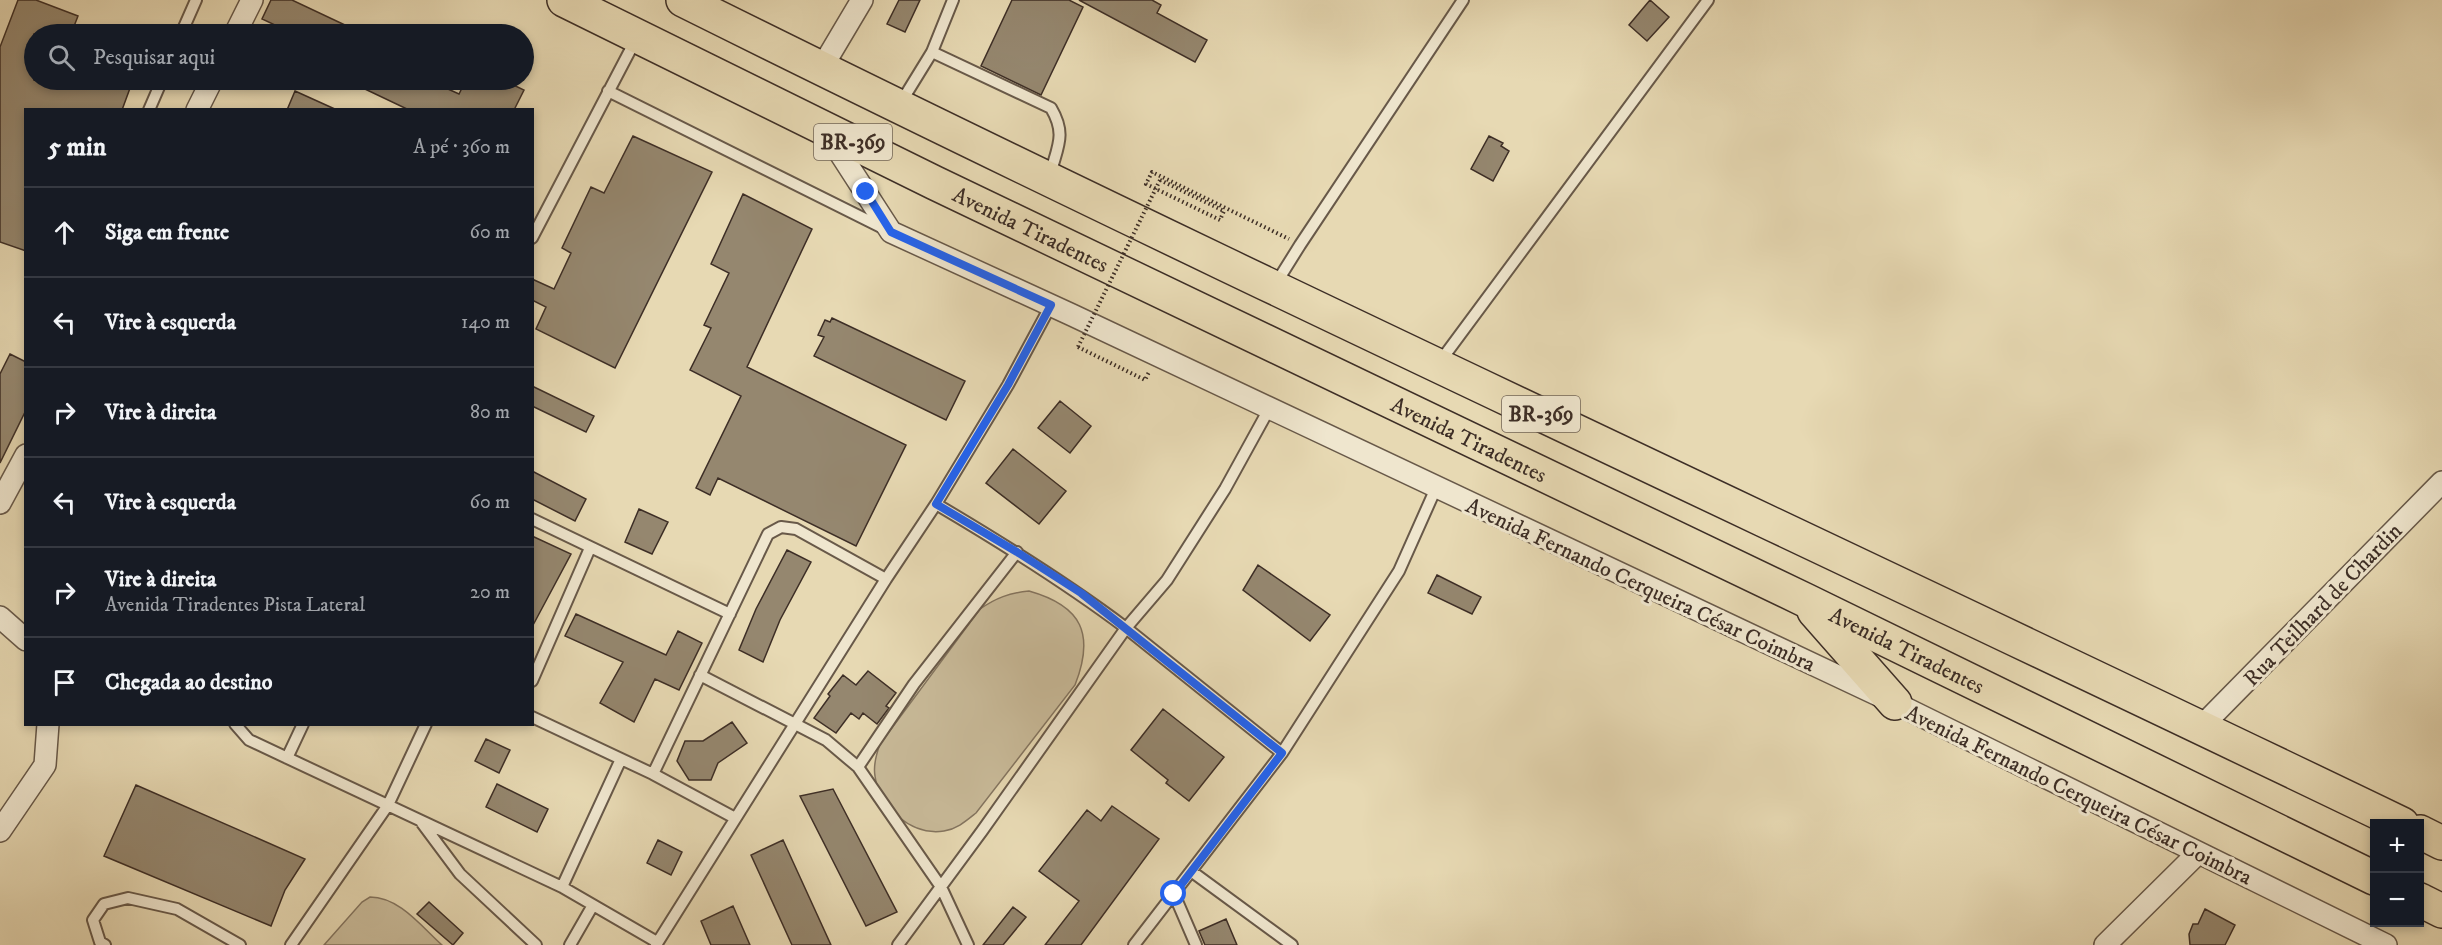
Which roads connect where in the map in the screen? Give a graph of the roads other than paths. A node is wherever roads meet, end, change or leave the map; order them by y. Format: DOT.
graph roads {
  1 [pos="196,0"];
  2 [pos="252,0"];
  3 [pos="564,0"];
  4 [pos="683,0"];
  5 [pos="862,0"];
  6 [pos="953,0"];
  7 [pos="1463,0"];
  8 [pos="1708,0"];
  9 [pos="185,24"];
  10 [pos="240,24"];
  11 [pos="638,36"];
  12 [pos="932,52"];
  13 [pos="821,69"];
  14 [pos="158,90"];
  15 [pos="207,90"];
  16 [pos="608,91"];
  17 [pos="898,106"];
  18 [pos="150,108"];
  19 [pos="198,108"];
  20 [pos="824,128"];
  21 [pos="1049,178"];
  22 [pos="891,232"];
  23 [pos="534,234"];
  24 [pos="1274,288"];
  25 [pos="1051,305"];
  26 [pos="1437,365"];
  27 [pos="1269,409"];
  28 [pos="24,459"];
  29 [pos="2442,482"];
  30 [pos="1436,488"];
  31 [pos="0,503"];
  32 [pos="936,504"];
  33 [pos="534,520"];
  34 [pos="590,548"];
  35 [pos="1017,552"];
  36 [pos="886,579"];
  37 [pos="1805,600"];
  38 [pos="730,614"];
  39 [pos="0,617"];
  40 [pos="1126,628"];
  41 [pos="24,638"];
  42 [pos="700,675"];
  43 [pos="534,676"];
  44 [pos="1895,703"];
  45 [pos="534,718"];
  46 [pos="795,723"];
  47 [pos="48,726"];
  48 [pos="237,726"];
  49 [pos="302,726"];
  50 [pos="425,726"];
  51 [pos="2201,727"];
  52 [pos="1282,753"];
  53 [pos="287,758"];
  54 [pos="621,759"];
  55 [pos="858,767"];
  56 [pos="652,774"];
  57 [pos="387,805"];
  58 [pos="735,818"];
  59 [pos="2392,819"];
  60 [pos="420,820"];
  61 [pos="2,823"];
  62 [pos="2424,834"];
  63 [pos="2442,843"];
  64 [pos="2197,854"];
  65 [pos="1191,871"];
  66 [pos="2370,876"];
  67 [pos="941,886"];
  68 [pos="562,887"];
  69 [pos="1174,894"];
  70 [pos="2424,902"];
  71 [pos="593,905"];
  72 [pos="2442,911"];
  73 [pos="657,944"];
  74 [pos="105,945"];
  75 [pos="240,945"];
  76 [pos="291,945"];
  77 [pos="536,945"];
  78 [pos="570,945"];
  79 [pos="898,945"];
  80 [pos="968,945"];
  81 [pos="1134,945"];
  82 [pos="1196,945"];
  83 [pos="1291,945"];
  84 [pos="2105,945"];
  85 [pos="2386,945"];
  1 -- 9 [label="lane"];
  2 -- 10 [label="street"];
  3 -- 11 [label="highway, Avenida Tiradentes / BR-369"];
  4 -- 13 [label="highway, BR-369"];
  5 -- 13 [label="street"];
  6 -- 12 [label="lane"];
  7 -- 24 [label="lane"];
  8 -- 26 [label="lane"];
  11 -- 16 [label="lane"];
  11 -- 20 [label="highway, Avenida Tiradentes / BR-369"];
  12 -- 17 [label="lane"];
  12 -- 21 [label="lane"];
  13 -- 17 [label="highway, BR-369"];
  14 -- 18 [label="lane"];
  15 -- 19 [label="street"];
  16 -- 22 [label="lane"];
  16 -- 23 [label="lane"];
  17 -- 21 [label="highway, BR-369"];
  20 -- 22 [label="street"];
  20 -- 37 [label="highway, Avenida Tiradentes / BR-369"];
  21 -- 24 [label="highway, BR-369"];
  22 -- 25 [label="street, Avenida Fernando Cerqueira César Coimbra"];
  24 -- 26 [label="highway, BR-369"];
  25 -- 27 [label="street, Avenida Fernando Cerqueira César Coimbra"];
  25 -- 32 [label="lane"];
  26 -- 51 [label="highway, BR-369"];
  27 -- 30 [label="street, Avenida Fernando Cerqueira César Coimbra"];
  27 -- 40 [label="lane"];
  28 -- 31 [label="street"];
  29 -- 51 [label="street, Rua Teilhard de Chardin"];
  30 -- 44 [label="street, Avenida Fernando Cerqueira César Coimbra"];
  30 -- 52 [label="lane"];
  32 -- 35 [label="lane"];
  32 -- 36 [label="lane"];
  33 -- 34 [label="lane"];
  34 -- 38 [label="lane"];
  34 -- 43 [label="lane"];
  35 -- 40 [label="lane"];
  35 -- 55 [label="lane"];
  36 -- 38 [label="lane"];
  36 -- 46 [label="lane"];
  37 -- 44 [label="highway"];
  37 -- 66 [label="highway, Avenida Tiradentes / BR-369"];
  38 -- 42 [label="lane"];
  39 -- 41 [label="street"];
  40 -- 52 [label="lane"];
  40 -- 67 [label="lane"];
  42 -- 46 [label="lane"];
  42 -- 56 [label="lane"];
  44 -- 64 [label="street, Avenida Fernando Cerqueira César Coimbra"];
  45 -- 54 [label="lane"];
  46 -- 55 [label="lane"];
  46 -- 58 [label="lane"];
  47 -- 61 [label="street"];
  48 -- 53 [label="lane"];
  49 -- 53 [label="lane"];
  50 -- 57 [label="lane"];
  51 -- 59 [label="highway, BR-369"];
  52 -- 65 [label="lane"];
  53 -- 57 [label="lane"];
  54 -- 56 [label="lane"];
  54 -- 68 [label="lane"];
  55 -- 67 [label="lane"];
  56 -- 58 [label="lane"];
  57 -- 60 [label="lane"];
  57 -- 76 [label="lane"];
  58 -- 73 [label="lane"];
  60 -- 68 [label="lane"];
  60 -- 77 [label="lane"];
  62 -- 63 [label="highway"];
  64 -- 84 [label="street"];
  64 -- 85 [label="street, Avenida Fernando Cerqueira César Coimbra"];
  65 -- 69 [label="lane"];
  65 -- 83 [label="lane"];
  67 -- 79 [label="lane"];
  67 -- 80 [label="lane"];
  68 -- 71 [label="lane"];
  69 -- 81 [label="lane"];
  69 -- 82 [label="lane"];
  70 -- 72 [label="highway"];
  71 -- 73 [label="lane"];
  71 -- 78 [label="lane"];
  74 -- 75 [label="lane"];
}
